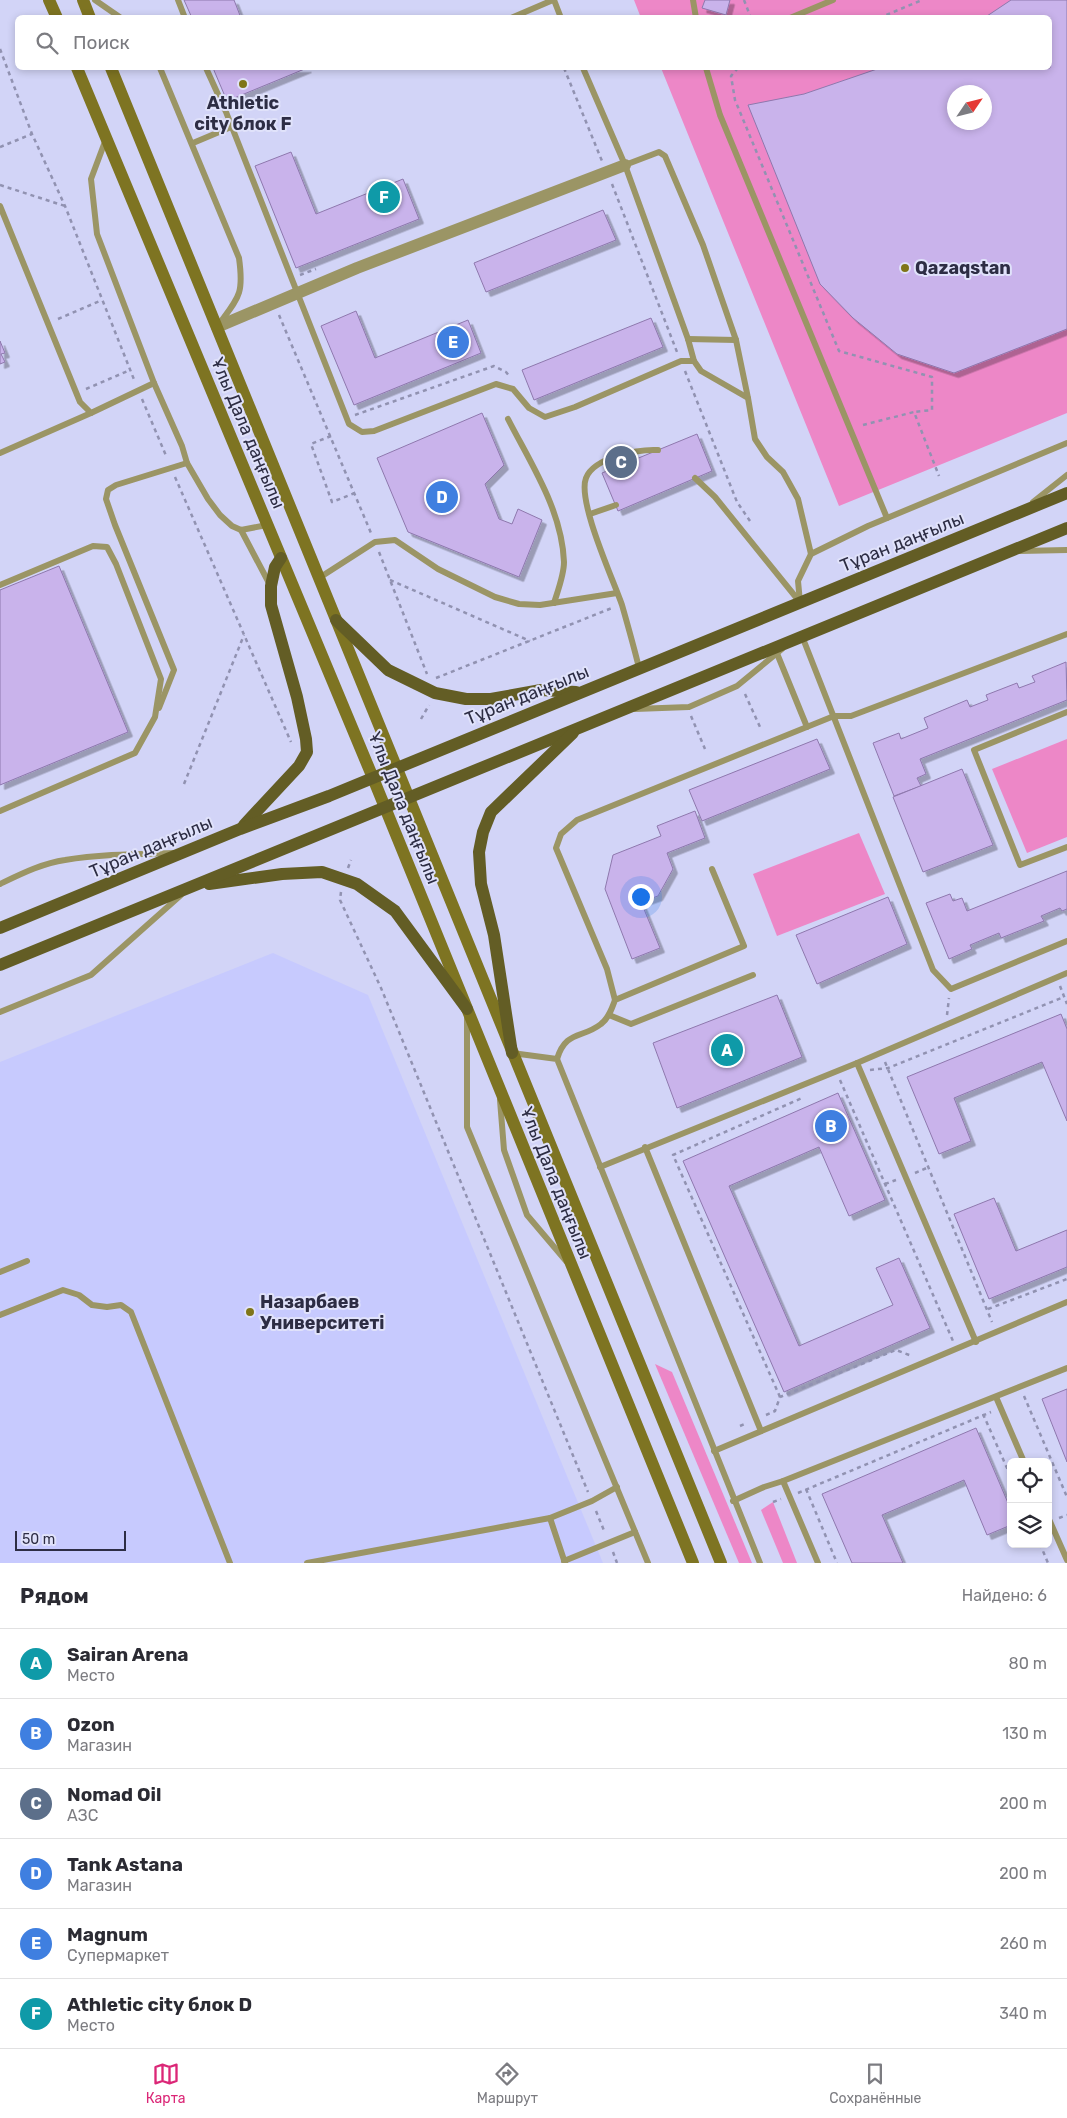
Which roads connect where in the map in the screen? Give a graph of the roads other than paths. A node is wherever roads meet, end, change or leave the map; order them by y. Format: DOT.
graph roads {
  1 [pos="49,0"];
  2 [pos="83,0"];
  3 [pos="94,0"];
  4 [pos="178,0"];
  5 [pos="553,0"];
  6 [pos="693,0"];
  7 [pos="833,0"];
  8 [pos="56,15"];
  9 [pos="89,15"];
  10 [pos="116,15"];
  11 [pos="184,15"];
  12 [pos="518,15"];
  13 [pos="560,15"];
  14 [pos="696,15"];
  15 [pos="797,15"];
  16 [pos="79,70"];
  17 [pos="112,70"];
  18 [pos="161,70"];
  19 [pos="207,70"];
  20 [pos="584,70"];
  21 [pos="707,70"];
  22 [pos="232,127"];
  23 [pos="107,138"];
  24 [pos="193,143"];
  25 [pos="625,165"];
  26 [pos="0,206"];
  27 [pos="298,293"];
  28 [pos="216,328"];
  29 [pos="688,339"];
  30 [pos="736,340"];
  31 [pos="694,361"];
  32 [pos="154,383"];
  33 [pos="748,398"];
  34 [pos="90,413"];
  35 [pos="508,419"];
  36 [pos="1067,443"];
  37 [pos="658,450"];
  38 [pos="0,453"];
  39 [pos="188,463"];
  40 [pos="1067,475"];
  41 [pos="695,478"];
  42 [pos="1067,493"];
  43 [pos="616,505"];
  44 [pos="1020,512"];
  45 [pos="590,514"];
  46 [pos="887,518"];
  47 [pos="268,525"];
  48 [pos="1067,528"];
  49 [pos="241,530"];
  50 [pos="1067,550"];
  51 [pos="1008,552"];
  52 [pos="811,554"];
  53 [pos="281,558"];
  54 [pos="319,578"];
  55 [pos="0,585"];
  56 [pos="271,586"];
  57 [pos="617,593"];
  58 [pos="800,602"];
  59 [pos="554,603"];
  60 [pos="336,620"];
  61 [pos="1067,634"];
  62 [pos="797,638"];
  63 [pos="775,651"];
  64 [pos="640,668"];
  65 [pos="581,692"];
  66 [pos="624,709"];
  67 [pos="1067,712"];
  68 [pos="834,716"];
  69 [pos="155,718"];
  70 [pos="579,727"];
  71 [pos="807,727"];
  72 [pos="396,768"];
  73 [pos="373,778"];
  74 [pos="408,797"];
  75 [pos="384,807"];
  76 [pos="0,811"];
  77 [pos="240,829"];
  78 [pos="1067,847"];
  79 [pos="184,852"];
  80 [pos="712,869"];
  81 [pos="0,884"];
  82 [pos="190,887"];
  83 [pos="0,928"];
  84 [pos="1067,941"];
  85 [pos="0,965"];
  86 [pos="1067,973"];
  87 [pos="753,975"];
  88 [pos="615,1000"];
  89 [pos="467,1009"];
  90 [pos="0,1012"];
  91 [pos="609,1015"];
  92 [pos="512,1053"];
  93 [pos="556,1059"];
  94 [pos="857,1062"];
  95 [pos="499,1088"];
  96 [pos="645,1147"];
  97 [pos="600,1166"];
  98 [pos="27,1261"];
  99 [pos="573,1269"];
  100 [pos="0,1272"];
  101 [pos="1067,1302"];
  102 [pos="0,1315"];
  103 [pos="976,1342"];
  104 [pos="1067,1368"];
  105 [pos="996,1397"];
  106 [pos="761,1431"];
  107 [pos="714,1450"];
  108 [pos="1022,1458"];
  109 [pos="783,1481"];
  110 [pos="617,1487"];
  111 [pos="734,1501"];
  112 [pos="550,1518"];
  113 [pos="1052,1526"];
  114 [pos="635,1532"];
  115 [pos="1067,1560"];
  116 [pos="564,1562"];
  117 [pos="230,1563"];
  118 [pos="306,1563"];
  119 [pos="648,1563"];
  120 [pos="693,1563"];
  121 [pos="721,1563"];
  122 [pos="760,1563"];
  123 [pos="818,1563"];
  1 -- 8 [label="main road"];
  2 -- 9 [label="main road"];
  3 -- 10 [label="lane"];
  4 -- 11 [label="lane"];
  5 -- 12 [label="lane"];
  5 -- 13 [label="lane"];
  6 -- 14 [label="lane"];
  7 -- 15 [label="lane"];
  16 -- 23 [label="main road, Ұлы Дала даңғылы"];
  17 -- 28 [label="main road, Ұлы Дала даңғылы"];
  18 -- 24 [label="lane"];
  19 -- 22 [label="lane"];
  20 -- 25 [label="lane"];
  21 -- 46 [label="lane"];
  22 -- 24 [label="lane"];
  22 -- 27 [label="lane"];
  23 -- 32 [label="lane"];
  23 -- 47 [label="main road, Ұлы Дала даңғылы"];
  24 -- 28 [label="lane"];
  25 -- 27 [label="street"];
  25 -- 29 [label="lane"];
  25 -- 30 [label="lane"];
  26 -- 34 [label="lane"];
  27 -- 28 [label="street"];
  27 -- 31 [label="lane"];
  28 -- 54 [label="main road, Ұлы Дала даңғылы"];
  29 -- 30 [label="lane"];
  29 -- 31 [label="lane"];
  30 -- 33 [label="lane"];
  31 -- 33 [label="lane"];
  32 -- 34 [label="lane"];
  32 -- 39 [label="lane"];
  33 -- 52 [label="lane"];
  34 -- 38 [label="lane"];
  35 -- 59 [label="lane"];
  36 -- 46 [label="lane"];
  37 -- 45 [label="lane"];
  39 -- 49 [label="lane"];
  39 -- 69 [label="lane"];
  40 -- 44 [label="lane"];
  41 -- 58 [label="lane"];
  42 -- 44 [label="main road, Тұран даңғылы"];
  43 -- 45 [label="lane"];
  44 -- 58 [label="main road, Тұран даңғылы"];
  45 -- 57 [label="lane"];
  46 -- 52 [label="lane"];
  47 -- 49 [label="lane"];
  47 -- 53 [label="main road, Ұлы Дала даңғылы"];
  48 -- 51 [label="main road"];
  49 -- 56 [label="lane"];
  50 -- 51 [label="lane"];
  51 -- 62 [label="main road"];
  52 -- 58 [label="lane"];
  53 -- 56 [label="main road"];
  53 -- 73 [label="main road, Ұлы Дала даңғылы"];
  54 -- 59 [label="lane"];
  54 -- 60 [label="main road, Ұлы Дала даңғылы"];
  55 -- 69 [label="lane"];
  56 -- 77 [label="main road"];
  57 -- 59 [label="lane"];
  57 -- 64 [label="lane"];
  58 -- 64 [label="main road, Тұран даңғылы"];
  60 -- 65 [label="main road"];
  60 -- 72 [label="main road, Ұлы Дала даңғылы"];
  61 -- 68 [label="lane"];
  62 -- 63 [label="main road"];
  62 -- 68 [label="lane"];
  63 -- 66 [label="main road"];
  63 -- 66 [label="lane"];
  63 -- 71 [label="lane"];
  64 -- 65 [label="main road, Тұран даңғылы"];
  65 -- 72 [label="main road, Тұран даңғылы"];
  66 -- 70 [label="main road"];
  67 -- 78 [label="lane"];
  68 -- 71 [label="lane"];
  68 -- 84 [label="lane"];
  69 -- 76 [label="lane"];
  70 -- 74 [label="main road"];
  70 -- 92 [label="main road"];
  71 -- 88 [label="lane"];
  72 -- 73 [label="main road, Тұран даңғылы"];
  72 -- 74 [label="main road, Ұлы Дала даңғылы"];
  73 -- 75 [label="main road, Ұлы Дала даңғылы"];
  73 -- 77 [label="main road, Тұран даңғылы"];
  74 -- 75 [label="main road"];
  74 -- 92 [label="main road, Ұлы Дала даңғылы"];
  75 -- 82 [label="main road"];
  75 -- 89 [label="main road, Ұлы Дала даңғылы"];
  77 -- 79 [label="main road, Тұран даңғылы"];
  79 -- 81 [label="lane"];
  79 -- 83 [label="main road, Тұран даңғылы"];
  80 -- 88 [label="lane"];
  82 -- 85 [label="main road"];
  82 -- 89 [label="main road"];
  82 -- 90 [label="lane"];
  86 -- 94 [label="lane"];
  87 -- 91 [label="lane"];
  88 -- 91 [label="lane"];
  89 -- 95 [label="main road, Ұлы Дала даңғылы"];
  89 -- 110 [label="lane"];
  91 -- 93 [label="lane"];
  92 -- 93 [label="lane"];
  92 -- 121 [label="main road, Ұлы Дала даңғылы"];
  93 -- 97 [label="lane"];
  94 -- 96 [label="lane"];
  94 -- 103 [label="lane"];
  95 -- 99 [label="main road, Ұлы Дала даңғылы"];
  95 -- 99 [label="lane"];
  96 -- 97 [label="lane"];
  96 -- 106 [label="lane"];
  97 -- 107 [label="lane"];
  98 -- 100 [label="lane"];
  99 -- 120 [label="main road, Ұлы Дала даңғылы"];
  101 -- 103 [label="lane"];
  102 -- 117 [label="lane"];
  103 -- 106 [label="lane"];
  104 -- 105 [label="lane"];
  105 -- 108 [label="lane"];
  105 -- 109 [label="lane"];
  106 -- 107 [label="lane"];
  107 -- 111 [label="lane"];
  109 -- 111 [label="lane"];
  109 -- 123 [label="lane"];
  110 -- 112 [label="lane"];
  110 -- 114 [label="lane"];
  111 -- 122 [label="lane"];
  112 -- 116 [label="lane"];
  112 -- 118 [label="lane"];
  113 -- 115 [label="lane"];
  114 -- 116 [label="lane"];
  114 -- 119 [label="lane"];
}
